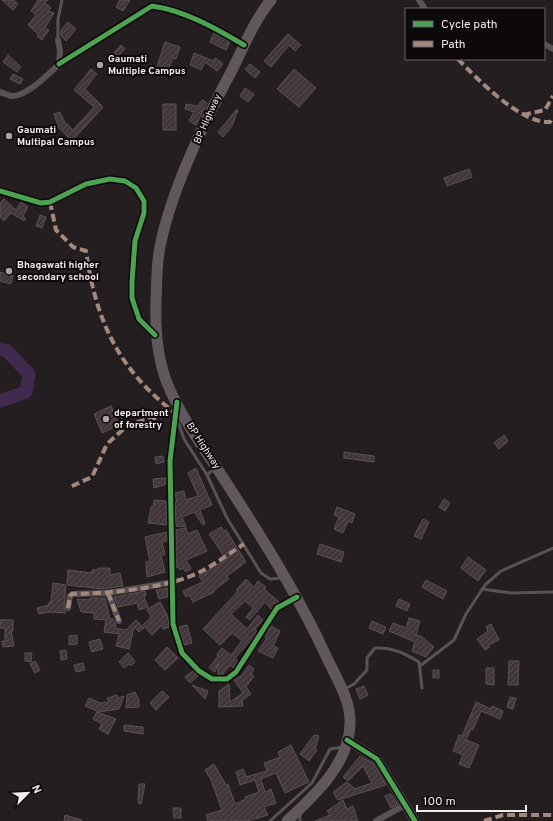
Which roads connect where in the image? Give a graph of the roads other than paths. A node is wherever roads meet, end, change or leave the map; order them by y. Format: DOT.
graph roads {
  1 [pos="62,0"];
  2 [pos="271,0"];
  3 [pos="58,40"];
  4 [pos="244,45"];
  5 [pos="59,64"];
  6 [pos="0,92"];
  7 [pos="0,191"];
  8 [pos="155,335"];
  9 [pos="176,407"];
  10 [pos="216,466"];
  11 [pos="207,476"];
  12 [pos="553,548"];
  13 [pos="286,578"];
  14 [pos="174,582"];
  15 [pos="482,589"];
  16 [pos="553,592"];
  17 [pos="108,593"];
  18 [pos="297,596"];
  19 [pos="68,608"];
  20 [pos="119,621"];
  21 [pos="420,666"];
  22 [pos="422,688"];
  23 [pos="342,690"];
  24 [pos="346,743"];
  25 [pos="405,805"];
  26 [pos="300,809"];
  27 [pos="270,821"];
  28 [pos="287,821"];
  29 [pos="300,821"];
  30 [pos="376,821"];
  31 [pos="415,821"];
  1 -- 3 [label="lane"];
  2 -- 4 [label="highway, BP Highway"];
  3 -- 5 [label="street"];
  4 -- 5 [label="street"];
  4 -- 8 [label="highway, BP Highway"];
  5 -- 6 [label="street"];
  7 -- 8 [label="street"];
  8 -- 9 [label="highway, BP Highway"];
  9 -- 10 [label="highway, BP Highway"];
  9 -- 11 [label="lane"];
  9 -- 14 [label="street"];
  10 -- 11 [label="lane"];
  10 -- 13 [label="highway, BP Highway"];
  11 -- 13 [label="lane"];
  12 -- 15 [label="lane"];
  13 -- 18 [label="highway, BP Highway"];
  14 -- 17 [label="street"];
  14 -- 18 [label="street"];
  15 -- 16 [label="lane"];
  15 -- 21 [label="lane"];
  17 -- 19 [label="street"];
  17 -- 20 [label="street"];
  18 -- 23 [label="highway, BP Highway"];
  21 -- 22 [label="lane"];
  21 -- 23 [label="lane"];
  23 -- 24 [label="highway, BP Highway"];
  24 -- 25 [label="street"];
  24 -- 26 [label="highway, BP Highway"];
  24 -- 27 [label="lane"];
  25 -- 30 [label="street"];
  25 -- 31 [label="street"];
  26 -- 28 [label="highway, BP Highway"];
  26 -- 29 [label="lane"];
}
